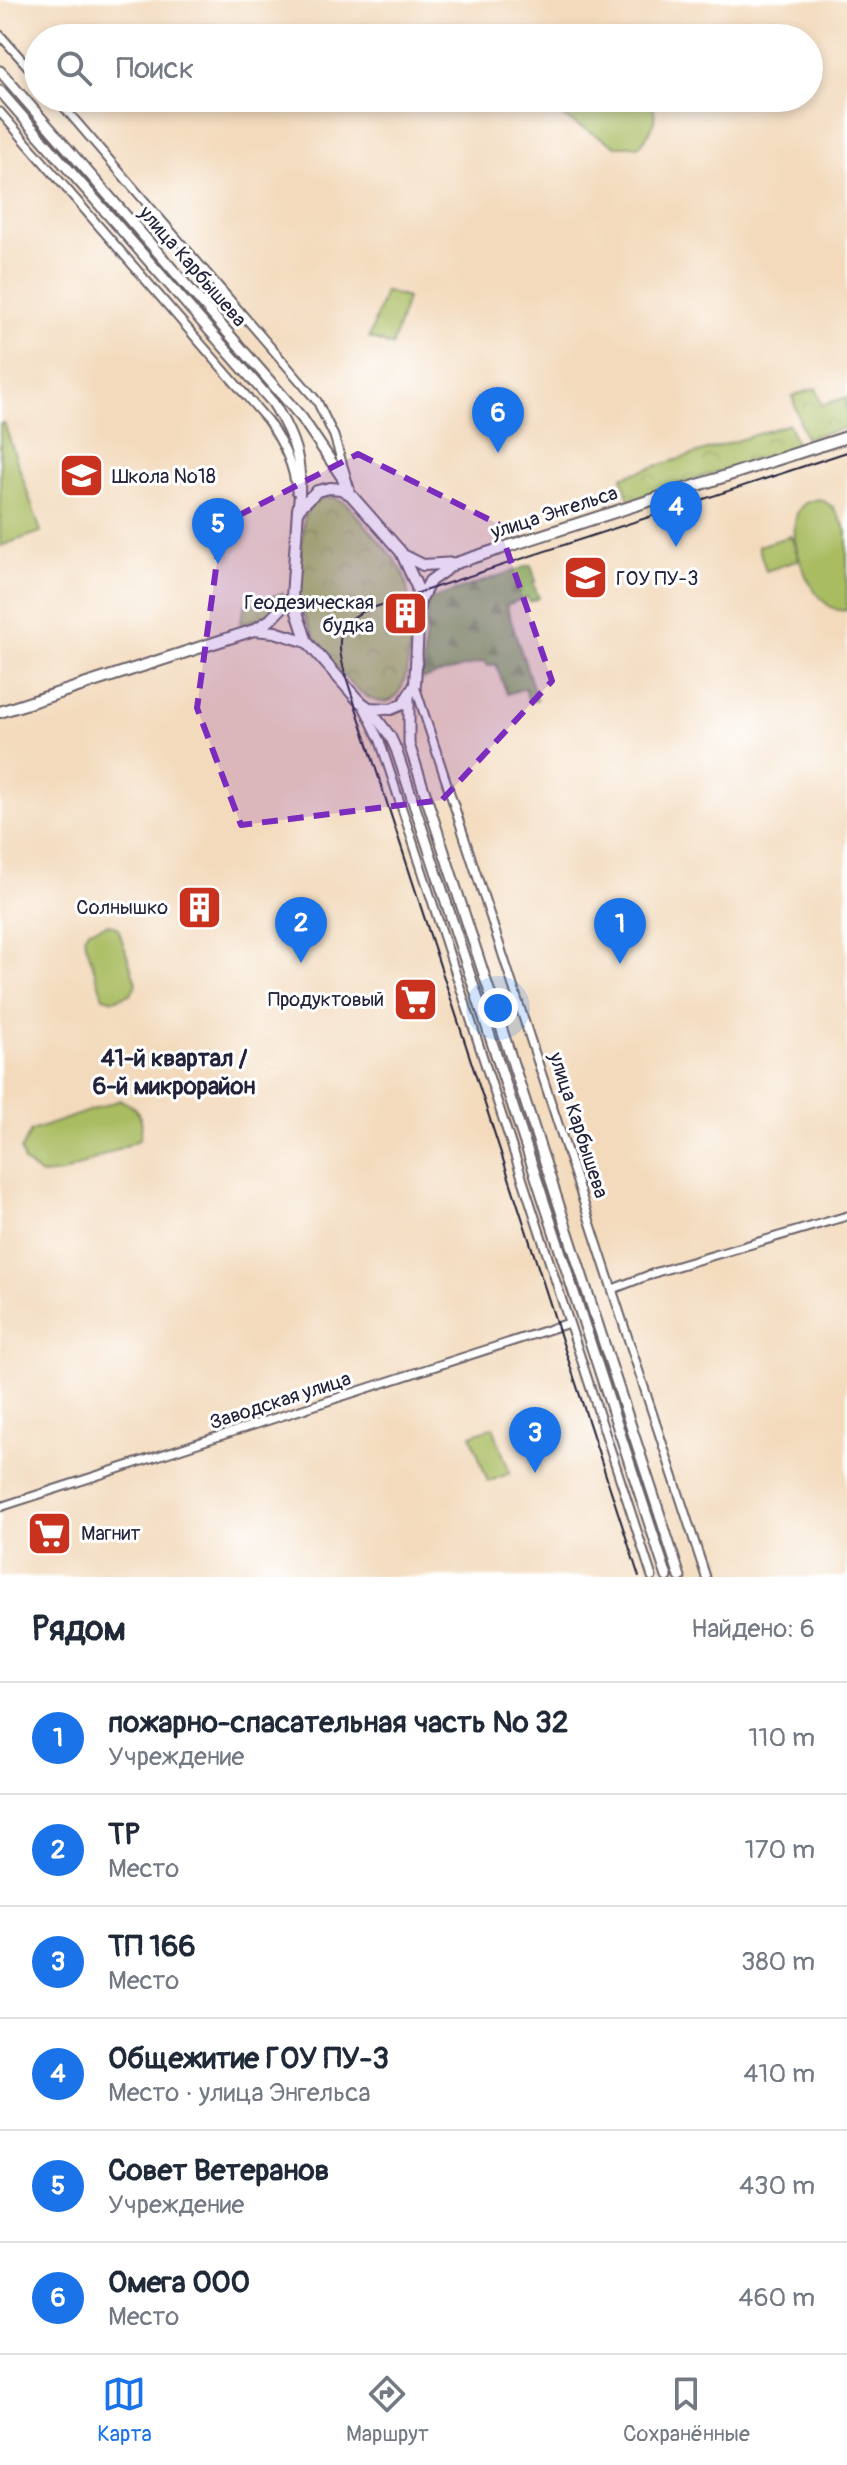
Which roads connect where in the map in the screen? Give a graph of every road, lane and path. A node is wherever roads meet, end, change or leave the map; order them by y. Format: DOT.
graph roads {
  1 [pos="0,35"];
  2 [pos="24,62"];
  3 [pos="0,71"];
  4 [pos="0,91"];
  5 [pos="24,99"];
  6 [pos="0,112"];
  7 [pos="36,112"];
  8 [pos="68,112"];
  9 [pos="847,437"];
  10 [pos="349,494"];
  11 [pos="298,509"];
  12 [pos="401,552"];
  13 [pos="456,563"];
  14 [pos="292,597"];
  15 [pos="419,606"];
  16 [pos="254,630"];
  17 [pos="307,642"];
  18 [pos="415,685"];
  19 [pos="409,697"];
  20 [pos="366,706"];
  21 [pos="0,712"];
  22 [pos="847,1216"];
  23 [pos="613,1289"];
  24 [pos="569,1323"];
  25 [pos="0,1507"];
  26 [pos="652,1577"];
  27 [pos="667,1577"];
  28 [pos="680,1577"];
  29 [pos="706,1577"];
  1 -- 2 [label="street"];
  3 -- 5 [label="street, улица Карбышева"];
  4 -- 11 [label="street, улица Карбышева"];
  6 -- 11 [label="street, улица Карбышева"];
  7 -- 10 [label="street, улица Карбышева"];
  8 -- 10 [label="street, улица Карбышева"];
  9 -- 13 [label="main road, улица Энгельса"];
  10 -- 11 [label="main road"];
  10 -- 12 [label="main road, улица Карбышева"];
  11 -- 14 [label="main road, улица Карбышева"];
  12 -- 13 [label="main road, улица Энгельса"];
  12 -- 15 [label="main road, улица Карбышева"];
  13 -- 15 [label="main road, улица Энгельса"];
  14 -- 16 [label="main road"];
  14 -- 17 [label="main road, улица Карбышева"];
  15 -- 18 [label="main road, улица Карбышева"];
  16 -- 17 [label="main road"];
  16 -- 21 [label="main road"];
  17 -- 20 [label="main road, улица Карбышева"];
  18 -- 19 [label="main road, улица Карбышева"];
  18 -- 23 [label="street, улица Карбышева"];
  19 -- 20 [label="main road"];
  19 -- 28 [label="street, улица Карбышева"];
  20 -- 24 [label="street, улица Карбышева"];
  20 -- 27 [label="street, улица Карбышева"];
  22 -- 23 [label="street"];
  23 -- 29 [label="street, улица Карбышева"];
  24 -- 25 [label="street, Заводская улица"];
  24 -- 26 [label="street, улица Карбышева"];
}
